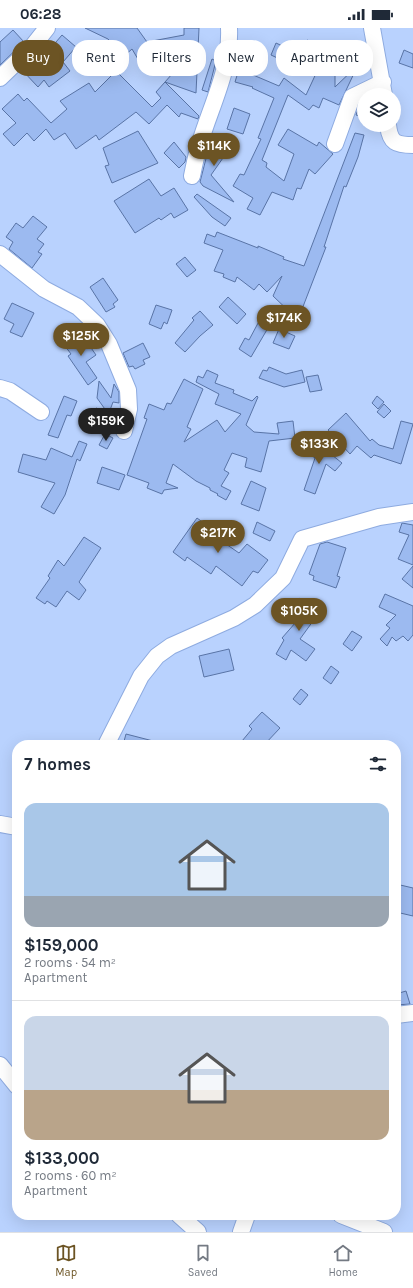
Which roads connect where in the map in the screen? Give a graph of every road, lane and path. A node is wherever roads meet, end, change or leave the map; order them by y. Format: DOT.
graph roads {
  1 [pos="47,28"];
  2 [pos="229,28"];
  3 [pos="372,28"];
  4 [pos="0,78"];
  5 [pos="383,88"];
  6 [pos="357,96"];
  7 [pos="390,132"];
  8 [pos="335,144"];
  9 [pos="413,145"];
  10 [pos="192,176"];
  11 [pos="0,254"];
  12 [pos="0,388"];
  13 [pos="41,412"];
  14 [pos="124,431"];
  15 [pos="413,512"];
  16 [pos="109,740"];
  17 [pos="0,824"];
  18 [pos="12,826"];
  19 [pos="413,1013"];
  20 [pos="401,1014"];
  21 [pos="0,1065"];
  22 [pos="12,1080"];
  23 [pos="185,1220"];
  24 [pos="245,1220"];
  25 [pos="354,1220"];
  26 [pos="198,1232"];
  27 [pos="241,1232"];
  28 [pos="384,1232"];
  1 -- 4 [label="street"];
  2 -- 10 [label="street"];
  3 -- 5 [label="street"];
  6 -- 8 [label="street"];
  7 -- 9 [label="street"];
  11 -- 14 [label="street"];
  12 -- 13 [label="street"];
  15 -- 16 [label="street"];
  17 -- 18 [label="street"];
  19 -- 20 [label="street"];
  21 -- 22 [label="street"];
  23 -- 26 [label="street"];
  24 -- 27 [label="street"];
  25 -- 28 [label="street"];
}
